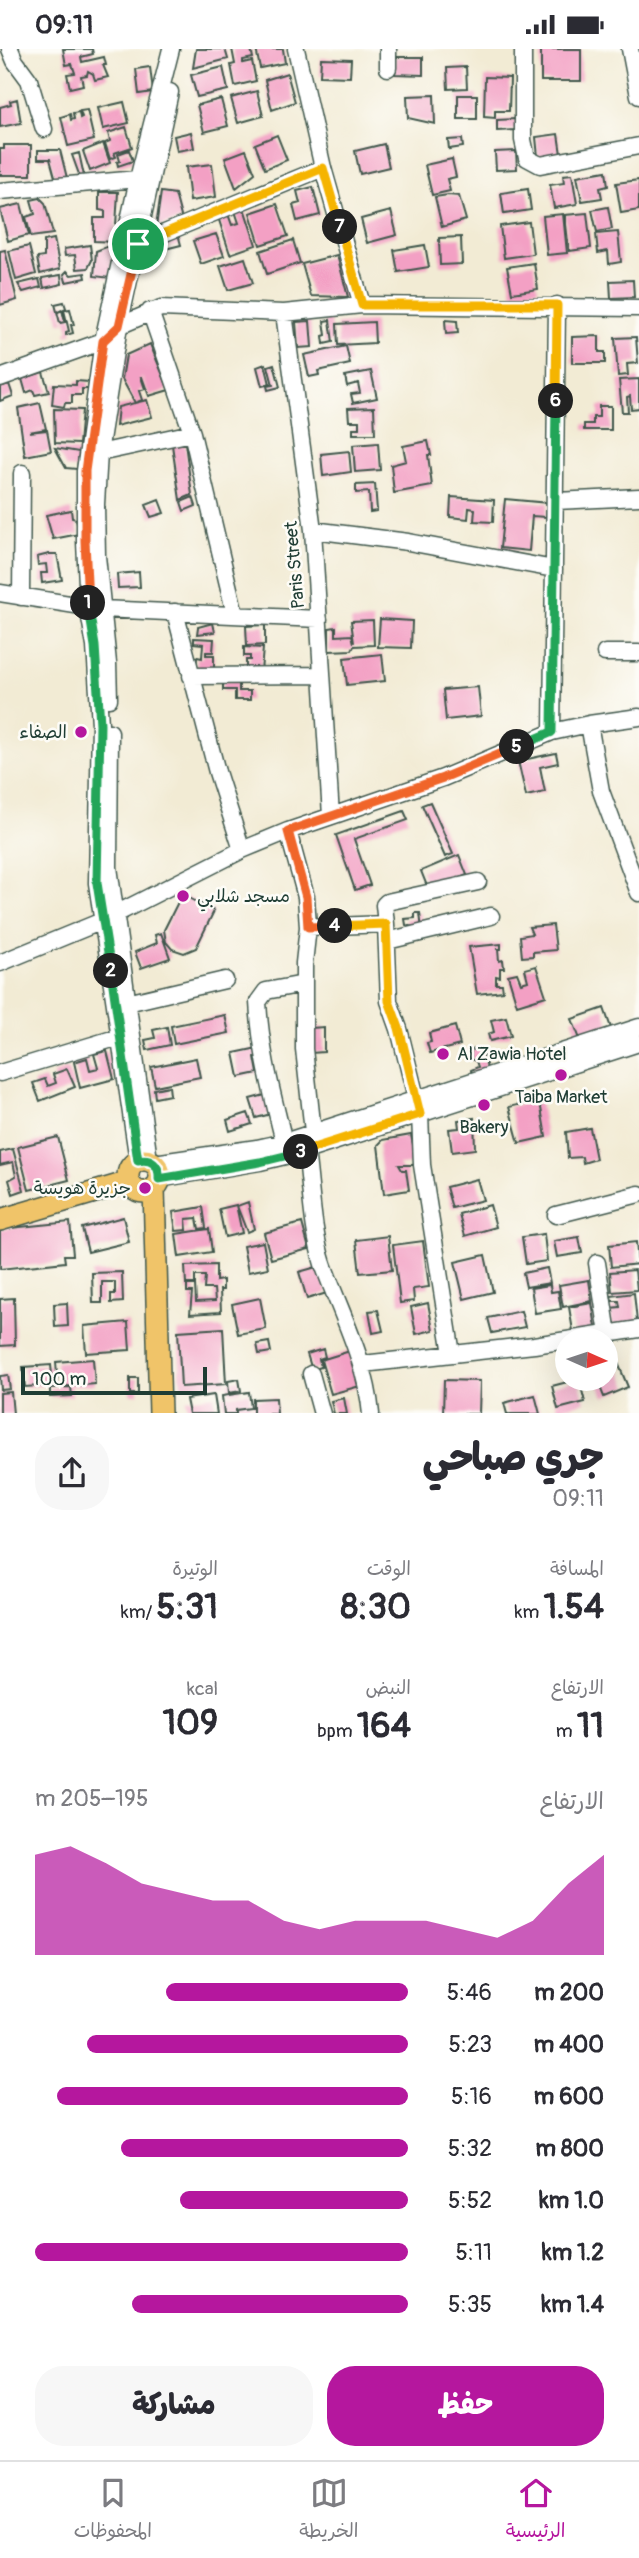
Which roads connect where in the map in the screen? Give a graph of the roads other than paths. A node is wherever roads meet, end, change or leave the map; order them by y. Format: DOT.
graph roads {
  1 [pos="10,49"];
  2 [pos="171,49"];
  3 [pos="180,49"];
  4 [pos="296,49"];
  5 [pos="388,49"];
  6 [pos="523,49"];
  7 [pos="630,49"];
  8 [pos="388,68"];
  9 [pos="639,96"];
  10 [pos="44,129"];
  11 [pos="639,146"];
  12 [pos="323,168"];
  13 [pos="138,179"];
  14 [pos="0,191"];
  15 [pos="138,244"];
  16 [pos="362,305"];
  17 [pos="557,305"];
  18 [pos="639,308"];
  19 [pos="150,311"];
  20 [pos="284,313"];
  21 [pos="119,326"];
  22 [pos="103,341"];
  23 [pos="0,378"];
  24 [pos="192,433"];
  25 [pos="99,453"];
  26 [pos="22,473"];
  27 [pos="639,497"];
  28 [pos="556,501"];
  29 [pos="313,530"];
  30 [pos="554,569"];
  31 [pos="0,593"];
  32 [pos="21,597"];
  33 [pos="95,608"];
  34 [pos="175,612"];
  35 [pos="235,614"];
  36 [pos="319,619"];
  37 [pos="605,653"];
  38 [pos="639,653"];
  39 [pos="322,675"];
  40 [pos="191,676"];
  41 [pos="639,717"];
  42 [pos="589,724"];
  43 [pos="552,732"];
  44 [pos="331,816"];
  45 [pos="288,831"];
  46 [pos="242,850"];
  47 [pos="478,882"];
  48 [pos="639,893"];
  49 [pos="491,916"];
  50 [pos="108,917"];
  51 [pos="386,924"];
  52 [pos="308,927"];
  53 [pos="387,941"];
  54 [pos="0,963"];
  55 [pos="225,980"];
  56 [pos="304,984"];
  57 [pos="127,1003"];
  58 [pos="639,1027"];
  59 [pos="119,1037"];
  60 [pos="639,1043"];
  61 [pos="0,1073"];
  62 [pos="419,1106"];
  63 [pos="313,1132"];
  64 [pos="284,1142"];
  65 [pos="306,1151"];
  66 [pos="144,1175"];
  67 [pos="639,1194"];
  68 [pos="0,1208"];
  69 [pos="556,1215"];
  70 [pos="0,1220"];
  71 [pos="597,1263"];
  72 [pos="607,1328"];
  73 [pos="639,1329"];
  74 [pos="618,1332"];
  75 [pos="555,1341"];
  76 [pos="452,1354"];
  77 [pos="363,1364"];
  78 [pos="311,1374"];
  79 [pos="149,1413"];
  80 [pos="160,1413"];
  81 [pos="322,1413"];
  82 [pos="370,1413"];
  1 -- 10 [label="street"];
  2 -- 13 [label="street"];
  3 -- 15 [label="street"];
  4 -- 12 [label="street"];
  5 -- 8 [label="street"];
  6 -- 11 [label="street"];
  7 -- 9 [label="street"];
  12 -- 15 [label="street"];
  12 -- 16 [label="street"];
  13 -- 14 [label="street"];
  13 -- 22 [label="street"];
  15 -- 21 [label="street"];
  16 -- 17 [label="street"];
  16 -- 20 [label="street"];
  17 -- 18 [label="street"];
  17 -- 28 [label="street"];
  19 -- 20 [label="street"];
  19 -- 21 [label="street"];
  19 -- 24 [label="street"];
  20 -- 29 [label="street, Paris Street"];
  21 -- 22 [label="street"];
  21 -- 25 [label="street"];
  22 -- 23 [label="street"];
  22 -- 33 [label="street"];
  24 -- 25 [label="street"];
  24 -- 35 [label="street"];
  25 -- 33 [label="street"];
  26 -- 32 [label="street"];
  27 -- 28 [label="street"];
  28 -- 30 [label="street"];
  29 -- 30 [label="street"];
  29 -- 36 [label="street, Paris Street"];
  30 -- 43 [label="street"];
  31 -- 32 [label="street"];
  32 -- 33 [label="street"];
  33 -- 34 [label="street"];
  33 -- 50 [label="street"];
  34 -- 35 [label="street"];
  34 -- 40 [label="street"];
  35 -- 36 [label="street"];
  36 -- 39 [label="street, Paris Street"];
  37 -- 38 [label="street"];
  39 -- 40 [label="street"];
  39 -- 44 [label="street, Paris Street"];
  40 -- 46 [label="street"];
  41 -- 42 [label="street"];
  42 -- 43 [label="street"];
  42 -- 48 [label="street"];
  43 -- 44 [label="street"];
  44 -- 45 [label="street"];
  45 -- 46 [label="street"];
  45 -- 52 [label="street"];
  46 -- 50 [label="street"];
  47 -- 51 [label="street"];
  49 -- 53 [label="street"];
  50 -- 54 [label="street"];
  50 -- 57 [label="street"];
  50 -- 59 [label="street"];
  51 -- 52 [label="street"];
  51 -- 53 [label="street"];
  52 -- 56 [label="street"];
  53 -- 62 [label="street"];
  55 -- 57 [label="street"];
  56 -- 63 [label="street"];
  56 -- 64 [label="street"];
  57 -- 66 [label="street"];
  58 -- 62 [label="street"];
  59 -- 61 [label="street"];
  59 -- 66 [label="street"];
  60 -- 62 [label="street"];
  62 -- 63 [label="street"];
  62 -- 65 [label="street"];
  62 -- 76 [label="street"];
  63 -- 64 [label="street"];
  64 -- 66 [label="street"];
  65 -- 66 [label="street"];
  65 -- 77 [label="street"];
  66 -- 68 [label="main road"];
  66 -- 70 [label="main road"];
  66 -- 79 [label="main road"];
  66 -- 80 [label="main road"];
  67 -- 69 [label="street"];
  71 -- 72 [label="street"];
  73 -- 74 [label="street"];
  75 -- 76 [label="street"];
  76 -- 77 [label="street"];
  77 -- 82 [label="street"];
  78 -- 81 [label="street"];
}
